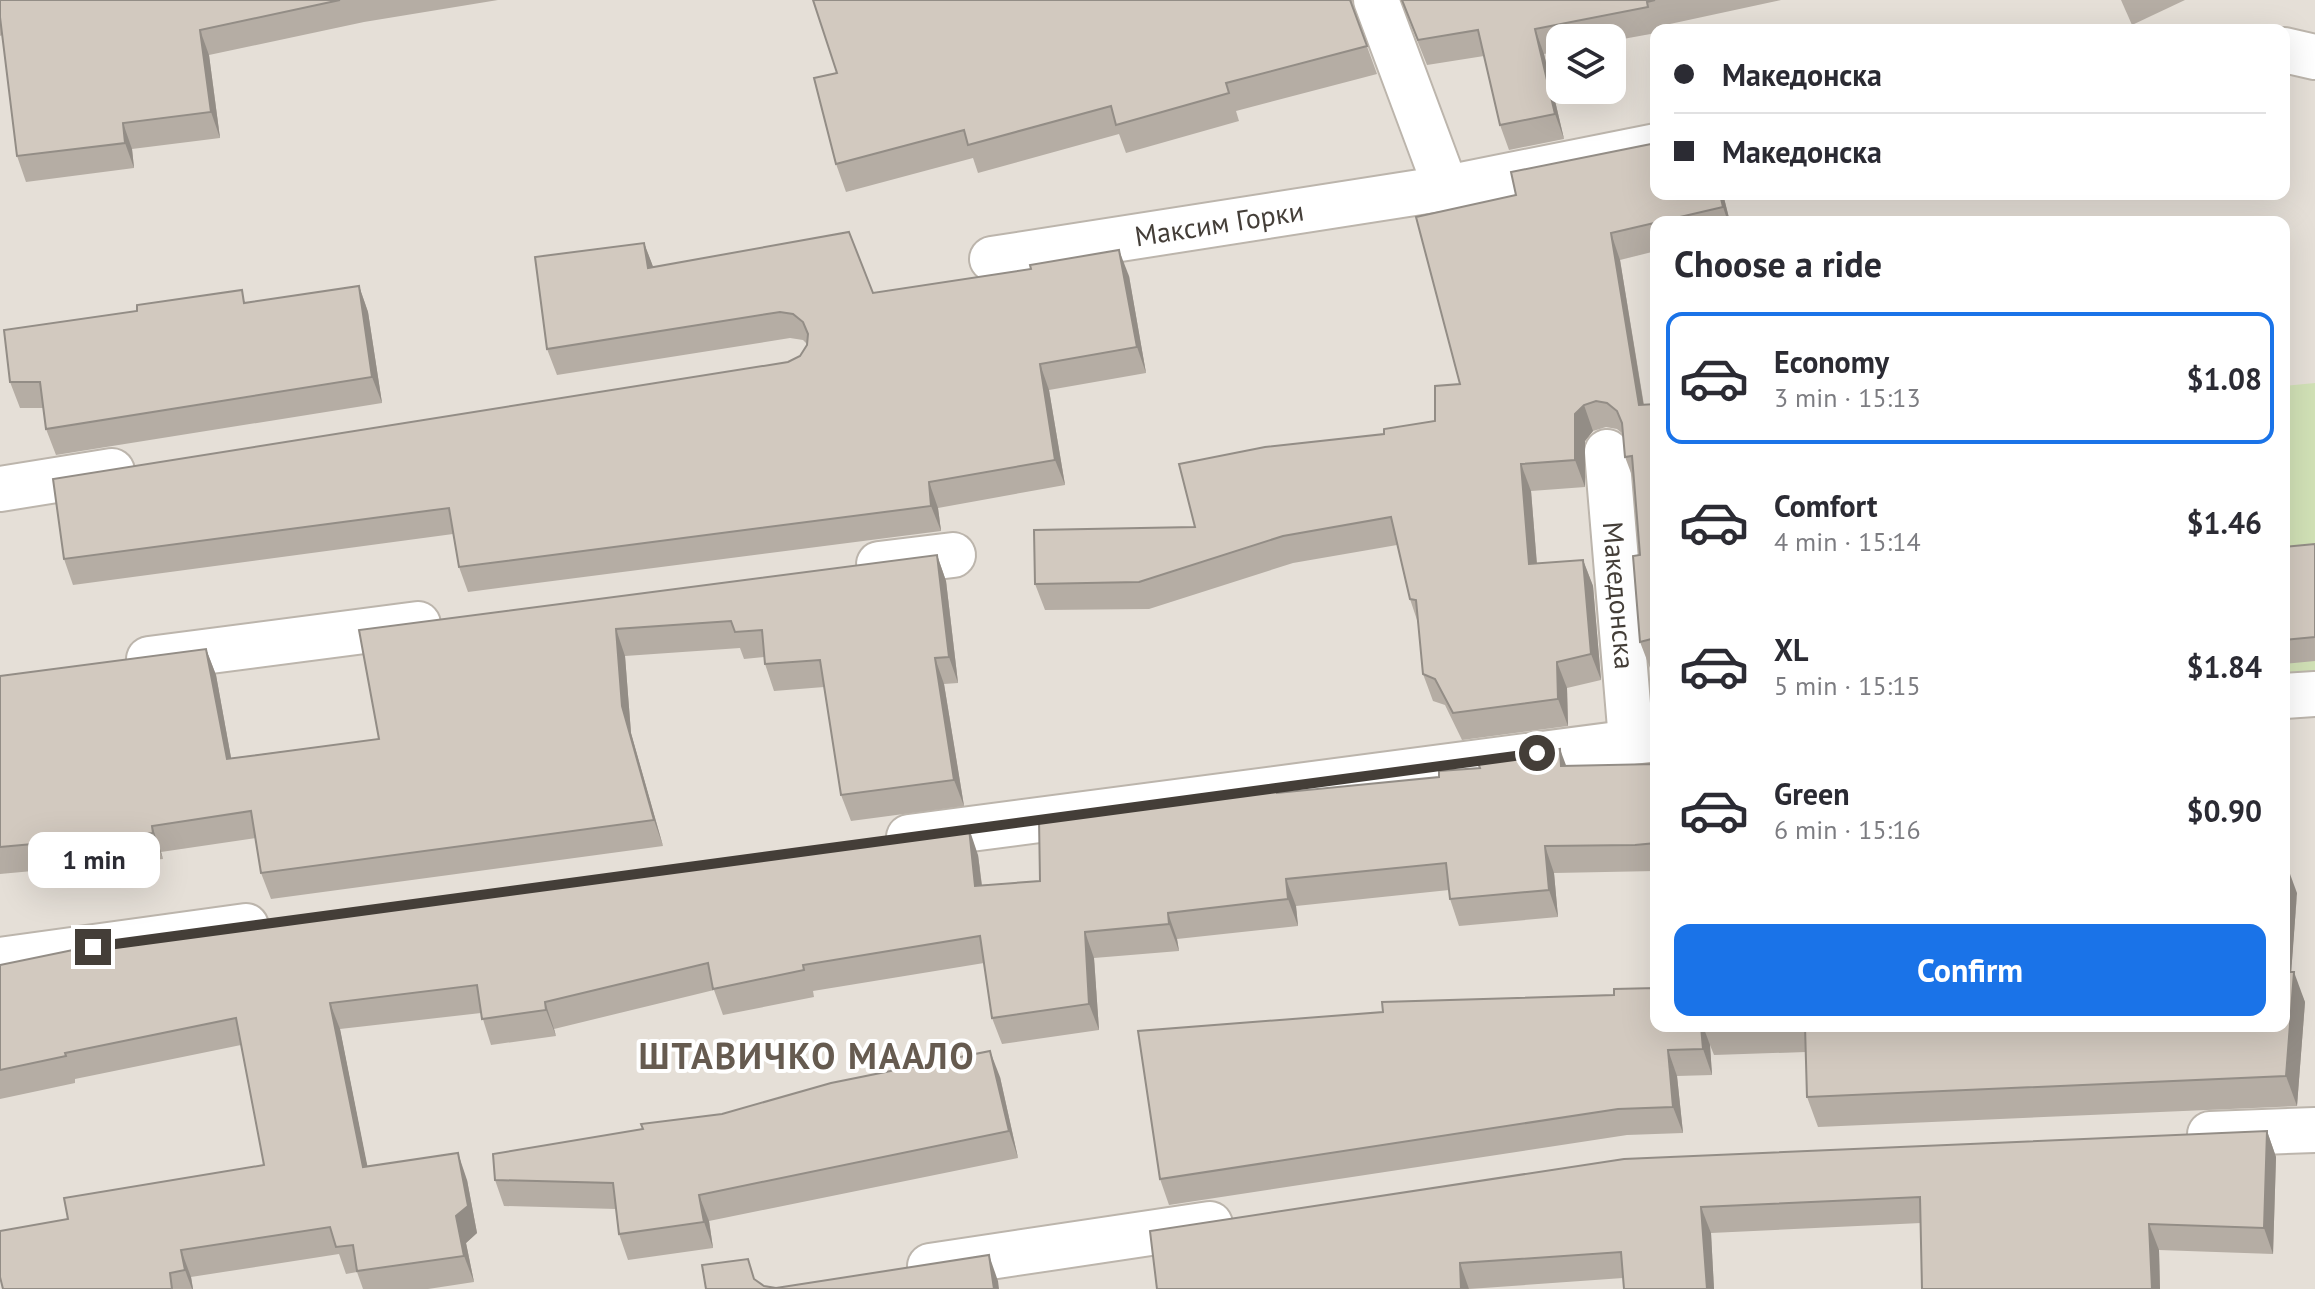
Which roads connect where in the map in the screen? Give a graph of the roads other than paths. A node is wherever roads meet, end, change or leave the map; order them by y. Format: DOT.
graph roads {
  1 [pos="1376,0"];
  2 [pos="2290,51"];
  3 [pos="2315,57"];
  4 [pos="1650,147"];
  5 [pos="1446,188"];
  6 [pos="992,259"];
  7 [pos="1607,452"];
  8 [pos="155,464"];
  9 [pos="0,489"];
  10 [pos="953,555"];
  11 [pos="844,569"];
  12 [pos="453,619"];
  13 [pos="109,664"];
  14 [pos="2315,694"];
  15 [pos="2290,696"];
  16 [pos="1644,740"];
  17 [pos="874,841"];
  18 [pos="280,922"];
  19 [pos="0,960"];
  20 [pos="2315,1130"];
  21 [pos="2172,1136"];
  22 [pos="1254,1217"];
  23 [pos="892,1272"];
  1 -- 5 [label="street"];
  2 -- 3 [label="street"];
  4 -- 5 [label="street, Максим Горки"];
  5 -- 6 [label="street, Максим Горки"];
  7 -- 16 [label="street, Македонска"];
  8 -- 9 [label="street"];
  10 -- 11 [label="street"];
  12 -- 13 [label="street"];
  14 -- 15 [label="street"];
  16 -- 17 [label="street, Македонска"];
  18 -- 19 [label="street"];
  20 -- 21 [label="street"];
  22 -- 23 [label="street"];
}
